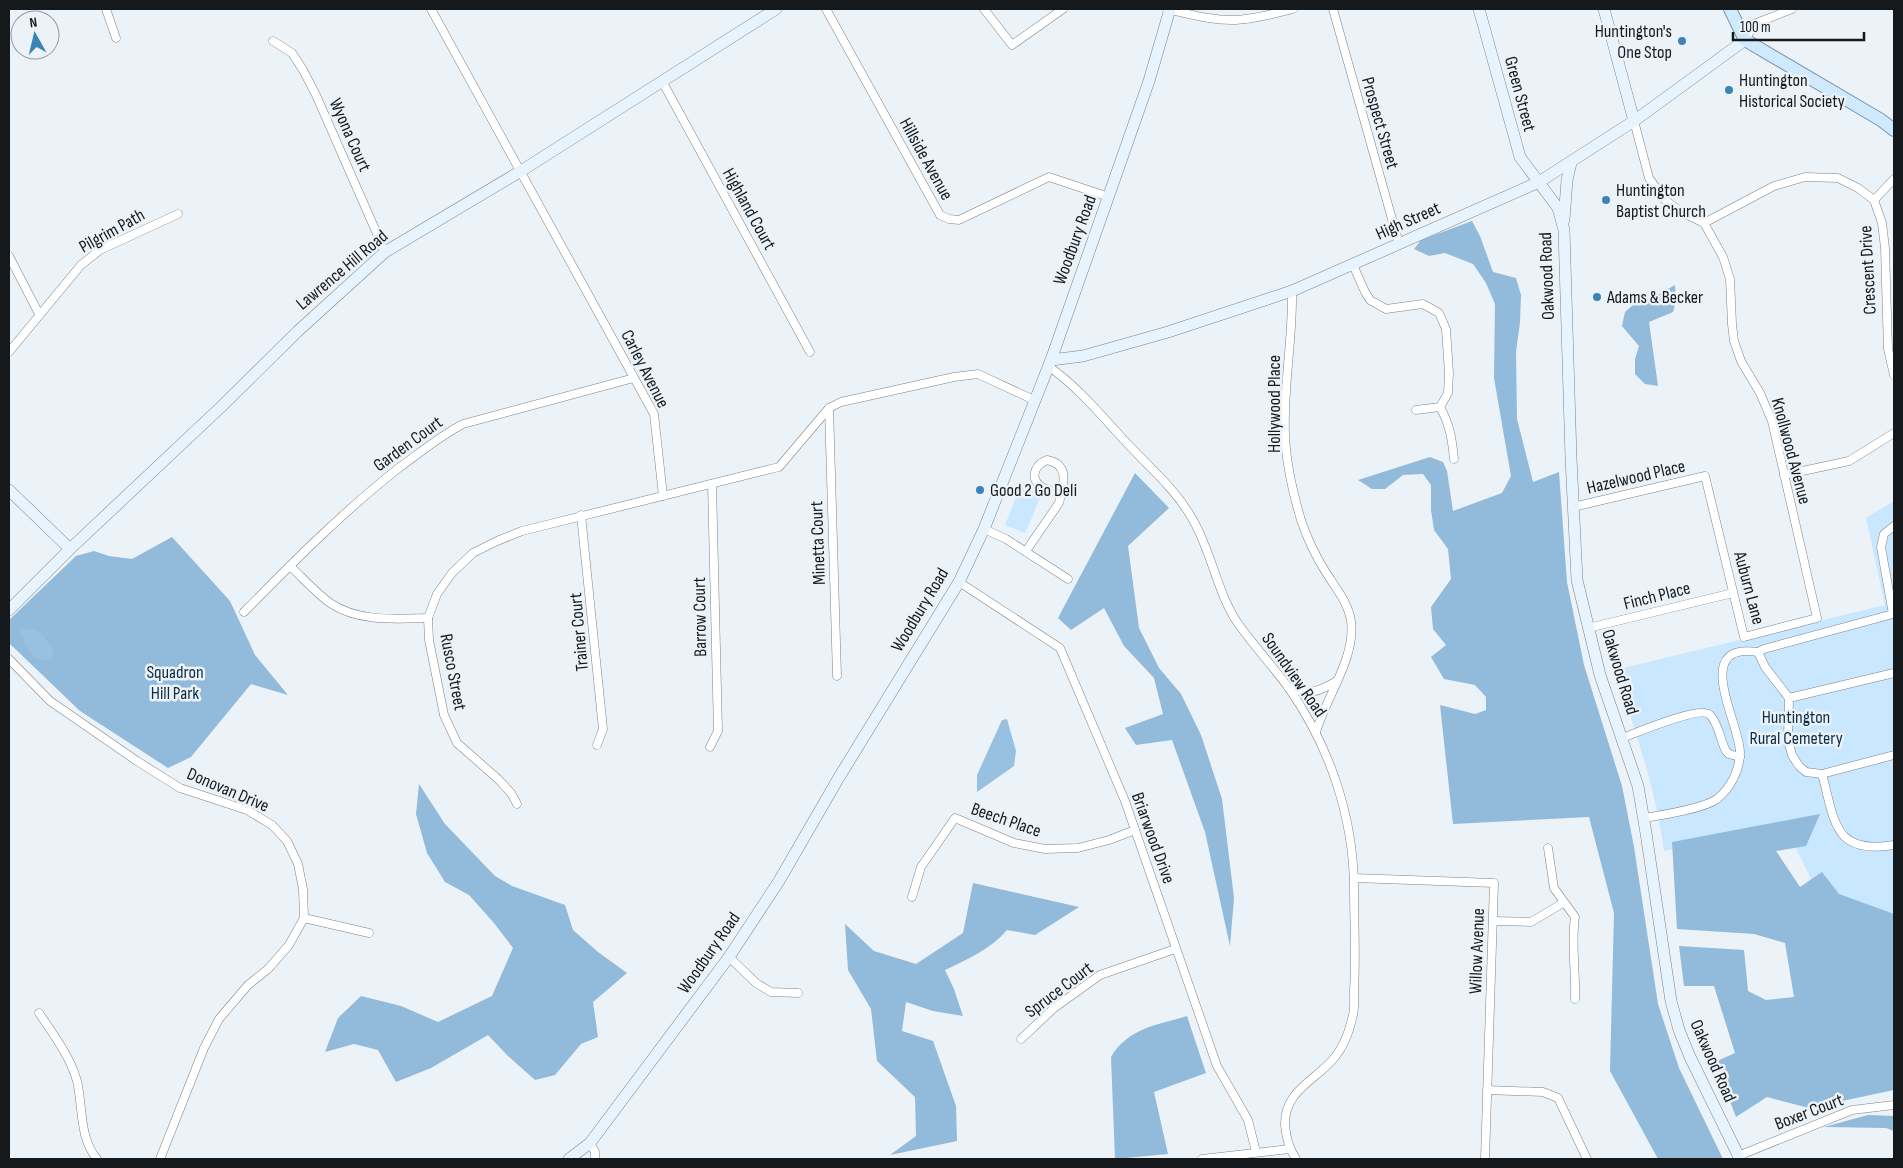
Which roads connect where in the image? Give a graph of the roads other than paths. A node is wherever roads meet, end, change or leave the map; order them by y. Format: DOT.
graph roads {
  1 [pos="106,9"];
  2 [pos="431,9"];
  3 [pos="776,9"];
  4 [pos="826,9"];
  5 [pos="984,9"];
  6 [pos="1063,9"];
  7 [pos="1168,9"];
  8 [pos="1293,9"];
  9 [pos="1333,9"];
  10 [pos="1479,9"];
  11 [pos="1604,9"];
  12 [pos="1730,9"];
  13 [pos="1792,9"];
  14 [pos="116,38"];
  15 [pos="1745,40"];
  16 [pos="273,41"];
  17 [pos="662,81"];
  18 [pos="1634,121"];
  19 [pos="1894,130"];
  20 [pos="1571,162"];
  21 [pos="521,171"];
  22 [pos="1894,179"];
  23 [pos="1539,182"];
  24 [pos="1109,197"];
  25 [pos="1874,200"];
  26 [pos="178,214"];
  27 [pos="1704,223"];
  28 [pos="1564,230"];
  29 [pos="1399,244"];
  30 [pos="385,252"];
  31 [pos="9,256"];
  32 [pos="1353,265"];
  33 [pos="1292,291"];
  34 [pos="39,314"];
  35 [pos="9,352"];
  36 [pos="810,352"];
  37 [pos="1050,363"];
  38 [pos="1894,375"];
  39 [pos="634,378"];
  40 [pos="1034,400"];
  41 [pos="1440,407"];
  42 [pos="829,408"];
  43 [pos="1416,410"];
  44 [pos="1894,433"];
  45 [pos="1454,459"];
  46 [pos="1784,475"];
  47 [pos="1706,476"];
  48 [pos="712,484"];
  49 [pos="9,490"];
  50 [pos="1061,495"];
  51 [pos="663,496"];
  52 [pos="1573,507"];
  53 [pos="581,515"];
  54 [pos="1894,526"];
  55 [pos="984,529"];
  56 [pos="70,549"];
  57 [pos="1026,551"];
  58 [pos="290,566"];
  59 [pos="1068,579"];
  60 [pos="959,582"];
  61 [pos="1733,593"];
  62 [pos="9,610"];
  63 [pos="244,612"];
  64 [pos="1894,614"];
  65 [pos="428,618"];
  66 [pos="1817,618"];
  67 [pos="1588,628"];
  68 [pos="1758,652"];
  69 [pos="9,658"];
  70 [pos="1894,673"];
  71 [pos="837,676"];
  72 [pos="1337,682"];
  73 [pos="1288,687"];
  74 [pos="1788,698"];
  75 [pos="1316,732"];
  76 [pos="1622,738"];
  77 [pos="597,745"];
  78 [pos="710,747"];
  79 [pos="1894,755"];
  80 [pos="1740,757"];
  81 [pos="1822,774"];
  82 [pos="518,804"];
  83 [pos="1644,818"];
  84 [pos="1135,830"];
  85 [pos="1894,845"];
  86 [pos="1548,848"];
  87 [pos="1354,878"];
  88 [pos="912,898"];
  89 [pos="1563,903"];
  90 [pos="304,918"];
  91 [pos="1493,921"];
  92 [pos="369,933"];
  93 [pos="1175,949"];
  94 [pos="730,957"];
  95 [pos="798,993"];
  96 [pos="1575,999"];
  97 [pos="39,1013"];
  98 [pos="1021,1039"];
  99 [pos="1487,1090"];
  100 [pos="1894,1105"];
  101 [pos="590,1143"];
  102 [pos="1289,1149"];
  103 [pos="1256,1152"];
  104 [pos="1739,1158"];
  105 [pos="97,1159"];
  106 [pos="160,1159"];
  107 [pos="569,1159"];
  108 [pos="595,1159"];
  109 [pos="1202,1159"];
  110 [pos="1296,1159"];
  111 [pos="1485,1159"];
  112 [pos="1587,1159"];
  1 -- 14 [label="street"];
  2 -- 21 [label="street, Carley Avenue"];
  3 -- 17 [label="main road, Lawrence Hill Road"];
  4 -- 24 [label="street, Hillside Avenue"];
  5 -- 6 [label="street"];
  7 -- 8 [label="street"];
  7 -- 24 [label="main road, Woodbury Road"];
  9 -- 29 [label="street, Prospect Street"];
  10 -- 23 [label="main road, Green Street"];
  11 -- 18 [label="main road"];
  12 -- 15 [label="main road"];
  13 -- 15 [label="street"];
  15 -- 18 [label="main road, High Street"];
  15 -- 19 [label="main road"];
  16 -- 30 [label="street, Wyona Court"];
  17 -- 21 [label="main road, Lawrence Hill Road"];
  17 -- 36 [label="street, Highland Court"];
  18 -- 20 [label="main road, High Street"];
  18 -- 27 [label="street"];
  20 -- 23 [label="main road, High Street"];
  20 -- 28 [label="main road"];
  21 -- 30 [label="main road, Lawrence Hill Road"];
  21 -- 39 [label="street, Carley Avenue"];
  22 -- 25 [label="street"];
  23 -- 28 [label="main road, Oakwood Road"];
  23 -- 29 [label="main road, High Street"];
  24 -- 37 [label="main road, Woodbury Road"];
  25 -- 27 [label="street, Crescent Drive"];
  25 -- 38 [label="street, Crescent Drive"];
  26 -- 34 [label="street, Pilgrim Path"];
  27 -- 46 [label="street, Knollwood Avenue"];
  28 -- 52 [label="main road, Oakwood Road"];
  29 -- 32 [label="main road, High Street"];
  30 -- 56 [label="main road, Lawrence Hill Road"];
  31 -- 34 [label="street"];
  32 -- 33 [label="main road, High Street"];
  32 -- 41 [label="street"];
  33 -- 37 [label="main road, High Street"];
  33 -- 72 [label="street, Hollywood Place"];
  34 -- 35 [label="street, Pilgrim Path"];
  37 -- 40 [label="main road, Woodbury Road"];
  37 -- 73 [label="street, Soundview Road"];
  39 -- 51 [label="street, Carley Avenue"];
  39 -- 58 [label="street, Garden Court"];
  40 -- 42 [label="street"];
  40 -- 55 [label="main road, Woodbury Road"];
  41 -- 43 [label="street"];
  41 -- 45 [label="street"];
  42 -- 48 [label="street"];
  42 -- 71 [label="street, Minetta Court"];
  44 -- 46 [label="street"];
  46 -- 66 [label="street, Knollwood Avenue"];
  47 -- 52 [label="street, Hazelwood Place"];
  47 -- 61 [label="street, Auburn Lane"];
  48 -- 51 [label="street"];
  48 -- 78 [label="street, Barrow Court"];
  49 -- 56 [label="main road"];
  50 -- 50 [label="street"];
  50 -- 57 [label="street"];
  51 -- 53 [label="street, Rusco Street"];
  52 -- 67 [label="main road, Oakwood Road"];
  53 -- 65 [label="street, Rusco Street"];
  53 -- 77 [label="street, Trainer Court"];
  54 -- 64 [label="street"];
  55 -- 57 [label="street"];
  55 -- 60 [label="main road, Woodbury Road"];
  56 -- 62 [label="main road, Lawrence Hill Road"];
  57 -- 59 [label="street"];
  58 -- 63 [label="street, Garden Court"];
  58 -- 65 [label="street"];
  60 -- 84 [label="street, Briarwood Drive"];
  60 -- 94 [label="main road, Woodbury Road"];
  61 -- 66 [label="street, Auburn Lane"];
  61 -- 67 [label="street, Finch Place"];
  64 -- 68 [label="street"];
  65 -- 82 [label="street, Rusco Street"];
  67 -- 76 [label="main road, Oakwood Road"];
  68 -- 74 [label="street"];
  68 -- 80 [label="street"];
  69 -- 90 [label="street, Donovan Drive"];
  70 -- 74 [label="street"];
  72 -- 73 [label="street"];
  72 -- 75 [label="street, Hollywood Place"];
  73 -- 75 [label="street, Soundview Road"];
  74 -- 81 [label="street"];
  75 -- 87 [label="street, Soundview Road"];
  76 -- 80 [label="street"];
  76 -- 83 [label="main road, Oakwood Road"];
  79 -- 81 [label="street"];
  80 -- 83 [label="street"];
  81 -- 85 [label="street"];
  83 -- 104 [label="main road, Oakwood Road"];
  84 -- 88 [label="street, Beech Place"];
  84 -- 93 [label="street, Briarwood Drive"];
  86 -- 89 [label="street"];
  87 -- 91 [label="street, Willow Avenue"];
  87 -- 102 [label="street, Soundview Road"];
  89 -- 91 [label="street"];
  89 -- 96 [label="street"];
  90 -- 92 [label="street"];
  90 -- 106 [label="street"];
  91 -- 99 [label="street, Willow Avenue"];
  93 -- 98 [label="street, Spruce Court"];
  93 -- 103 [label="street, Briarwood Drive"];
  94 -- 95 [label="street"];
  94 -- 101 [label="main road, Woodbury Road"];
  97 -- 105 [label="street"];
  99 -- 111 [label="street, Willow Avenue"];
  99 -- 112 [label="street"];
  100 -- 104 [label="street, Boxer Court"];
  101 -- 107 [label="main road, Woodbury Road"];
  101 -- 108 [label="street"];
  102 -- 103 [label="street"];
  102 -- 110 [label="street, Soundview Road"];
  103 -- 109 [label="street"];
}
